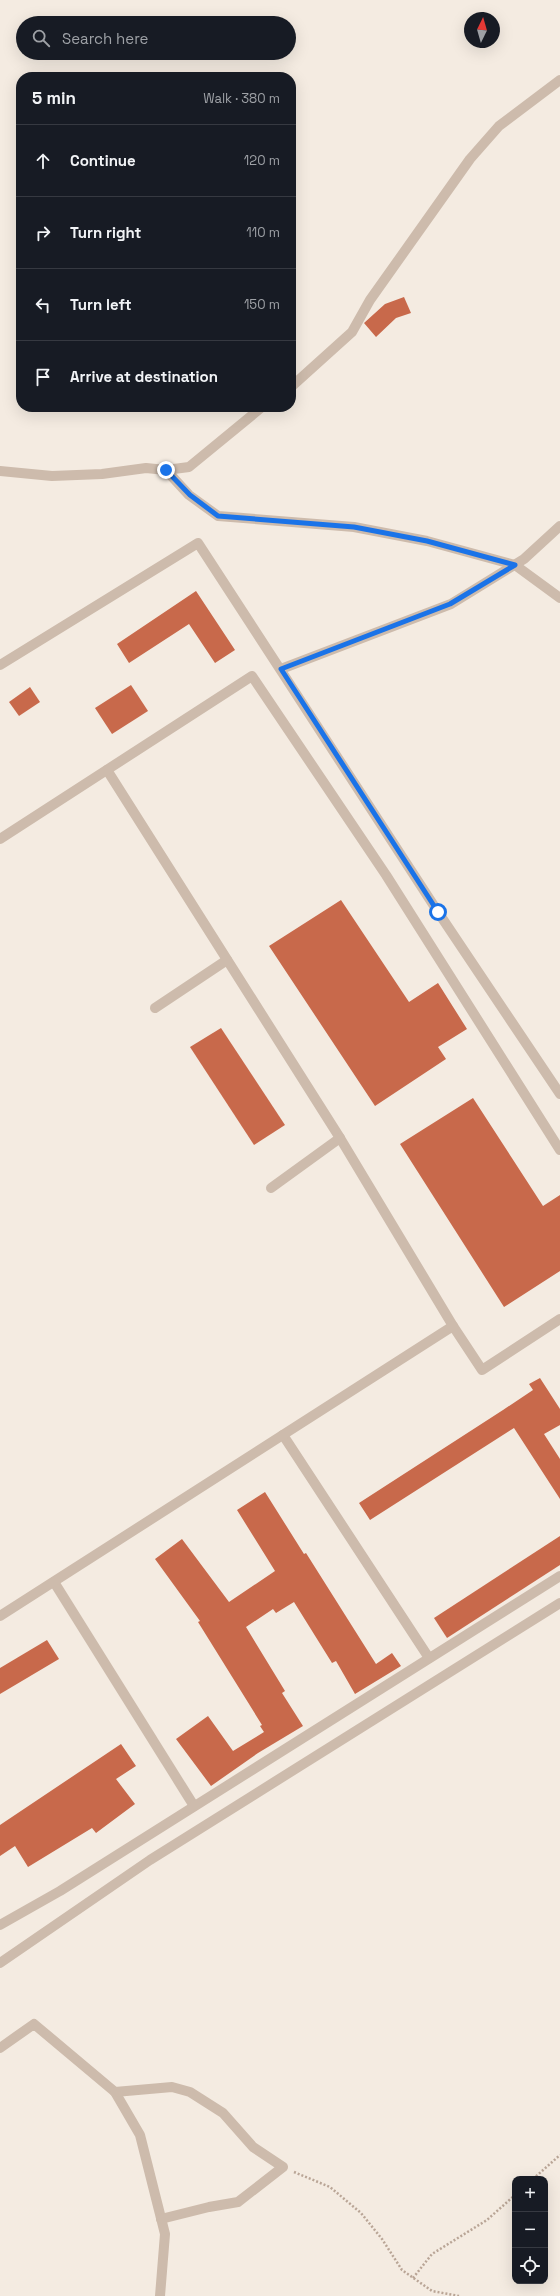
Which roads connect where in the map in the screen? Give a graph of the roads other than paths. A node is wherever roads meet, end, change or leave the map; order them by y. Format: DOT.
graph roads {
  1 [pos="560,80"];
  2 [pos="296,383"];
  3 [pos="256,412"];
  4 [pos="166,470"];
  5 [pos="0,471"];
  6 [pos="560,526"];
  7 [pos="515,565"];
  8 [pos="560,598"];
  9 [pos="0,665"];
  10 [pos="281,669"];
  11 [pos="107,770"];
  12 [pos="0,840"];
  13 [pos="227,960"];
  14 [pos="155,1008"];
  15 [pos="560,1094"];
  16 [pos="340,1138"];
  17 [pos="560,1150"];
  18 [pos="271,1188"];
  19 [pos="560,1319"];
  20 [pos="453,1326"];
  21 [pos="283,1435"];
  22 [pos="560,1576"];
  23 [pos="54,1582"];
  24 [pos="560,1603"];
  25 [pos="0,1616"];
  26 [pos="429,1658"];
  27 [pos="194,1806"];
  28 [pos="0,1925"];
  29 [pos="0,1963"];
  30 [pos="0,2048"];
  31 [pos="115,2092"];
  32 [pos="161,2219"];
  33 [pos="160,2296"];
  1 -- 2 [label="street"];
  3 -- 4 [label="street"];
  4 -- 5 [label="street"];
  4 -- 7 [label="street"];
  6 -- 7 [label="street"];
  7 -- 8 [label="street"];
  7 -- 10 [label="street"];
  9 -- 10 [label="street"];
  10 -- 15 [label="street"];
  11 -- 12 [label="street"];
  11 -- 13 [label="street"];
  11 -- 17 [label="street"];
  13 -- 14 [label="street"];
  13 -- 16 [label="street"];
  16 -- 18 [label="street"];
  16 -- 20 [label="street"];
  19 -- 20 [label="street"];
  20 -- 21 [label="street"];
  21 -- 23 [label="street"];
  21 -- 26 [label="street"];
  22 -- 26 [label="street"];
  23 -- 25 [label="street"];
  23 -- 27 [label="street"];
  24 -- 29 [label="street"];
  26 -- 27 [label="street"];
  27 -- 28 [label="street"];
  30 -- 31 [label="street"];
  31 -- 32 [label="street"];
  31 -- 32 [label="street"];
  32 -- 33 [label="street"];
}
